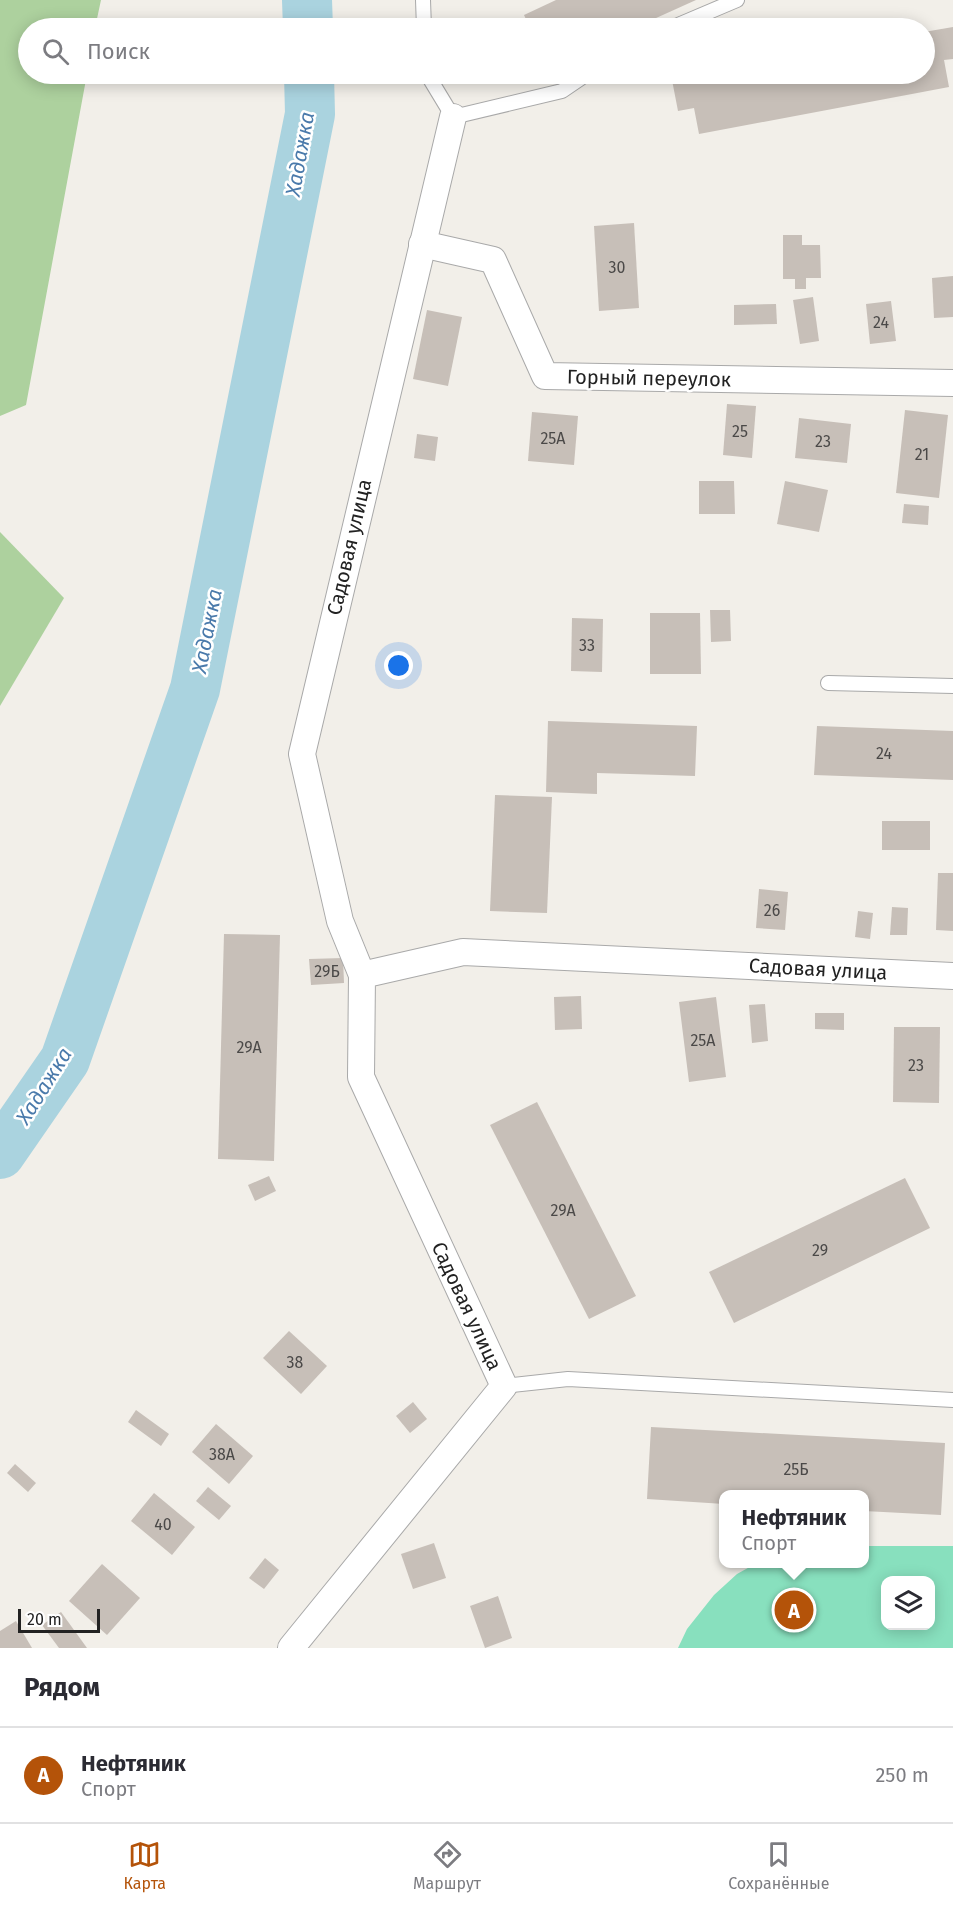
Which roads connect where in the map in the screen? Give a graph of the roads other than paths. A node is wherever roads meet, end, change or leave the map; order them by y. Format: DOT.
graph roads {
  1 [pos="423,0"];
  2 [pos="737,0"];
  3 [pos="424,18"];
  4 [pos="695,18"];
  5 [pos="433,84"];
  6 [pos="572,84"];
  7 [pos="453,117"];
  8 [pos="422,244"];
  9 [pos="953,383"];
  10 [pos="828,683"];
  11 [pos="953,686"];
  12 [pos="362,975"];
  13 [pos="953,976"];
  14 [pos="504,1386"];
  15 [pos="953,1400"];
  16 [pos="291,1648"];
  1 -- 3 [label="lane"];
  2 -- 4 [label="lane"];
  5 -- 7 [label="lane"];
  6 -- 7 [label="lane"];
  7 -- 8 [label="street, Садовая улица"];
  8 -- 9 [label="street, Горный переулок"];
  8 -- 12 [label="street, Садовая улица"];
  10 -- 11 [label="lane"];
  12 -- 13 [label="street, Садовая улица"];
  12 -- 14 [label="street, Садовая улица"];
  14 -- 15 [label="lane"];
  14 -- 16 [label="street, Садовая улица"];
}
